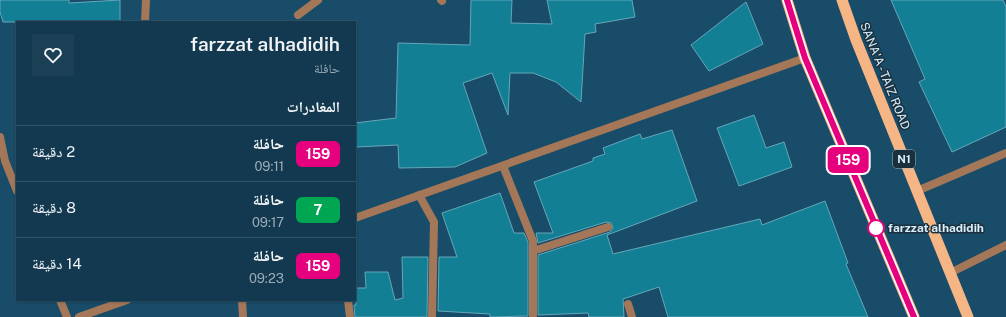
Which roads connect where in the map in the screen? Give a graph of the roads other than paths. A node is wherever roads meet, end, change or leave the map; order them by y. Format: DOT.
graph roads {
  1 [pos="146,0"];
  2 [pos="318,0"];
  3 [pos="787,0"];
  4 [pos="842,0"];
  5 [pos="298,15"];
  6 [pos="145,21"];
  7 [pos="805,58"];
  8 [pos="0,137"];
  9 [pos="1006,153"];
  10 [pos="3,162"];
  11 [pos="503,166"];
  12 [pos="16,189"];
  13 [pos="917,191"];
  14 [pos="419,195"];
  15 [pos="356,218"];
  16 [pos="608,227"];
  17 [pos="1006,246"];
  18 [pos="533,251"];
  19 [pos="950,273"];
  20 [pos="60,301"];
  21 [pos="124,301"];
  22 [pos="242,301"];
  23 [pos="348,301"];
  24 [pos="628,304"];
  25 [pos="67,317"];
  26 [pos="80,317"];
  27 [pos="243,317"];
  28 [pos="350,317"];
  29 [pos="432,317"];
  30 [pos="533,317"];
  31 [pos="632,317"];
  32 [pos="914,317"];
  33 [pos="968,317"];
  1 -- 6 [label="street"];
  2 -- 5 [label="street"];
  3 -- 7 [label="highway"];
  4 -- 13 [label="highway, SANA'A - TAIZ ROAD / N1"];
  7 -- 11 [label="street"];
  7 -- 32 [label="highway"];
  8 -- 10 [label="street"];
  9 -- 13 [label="street"];
  10 -- 12 [label="street"];
  11 -- 14 [label="street"];
  11 -- 18 [label="street"];
  13 -- 19 [label="highway, SANA'A - TAIZ ROAD / N1"];
  14 -- 15 [label="street"];
  14 -- 29 [label="street"];
  16 -- 18 [label="street"];
  17 -- 19 [label="street"];
  18 -- 30 [label="street"];
  19 -- 33 [label="highway, SANA'A - TAIZ ROAD / N1"];
  20 -- 25 [label="street"];
  21 -- 26 [label="street"];
  22 -- 27 [label="street"];
  23 -- 28 [label="street"];
  24 -- 31 [label="street"];
}
